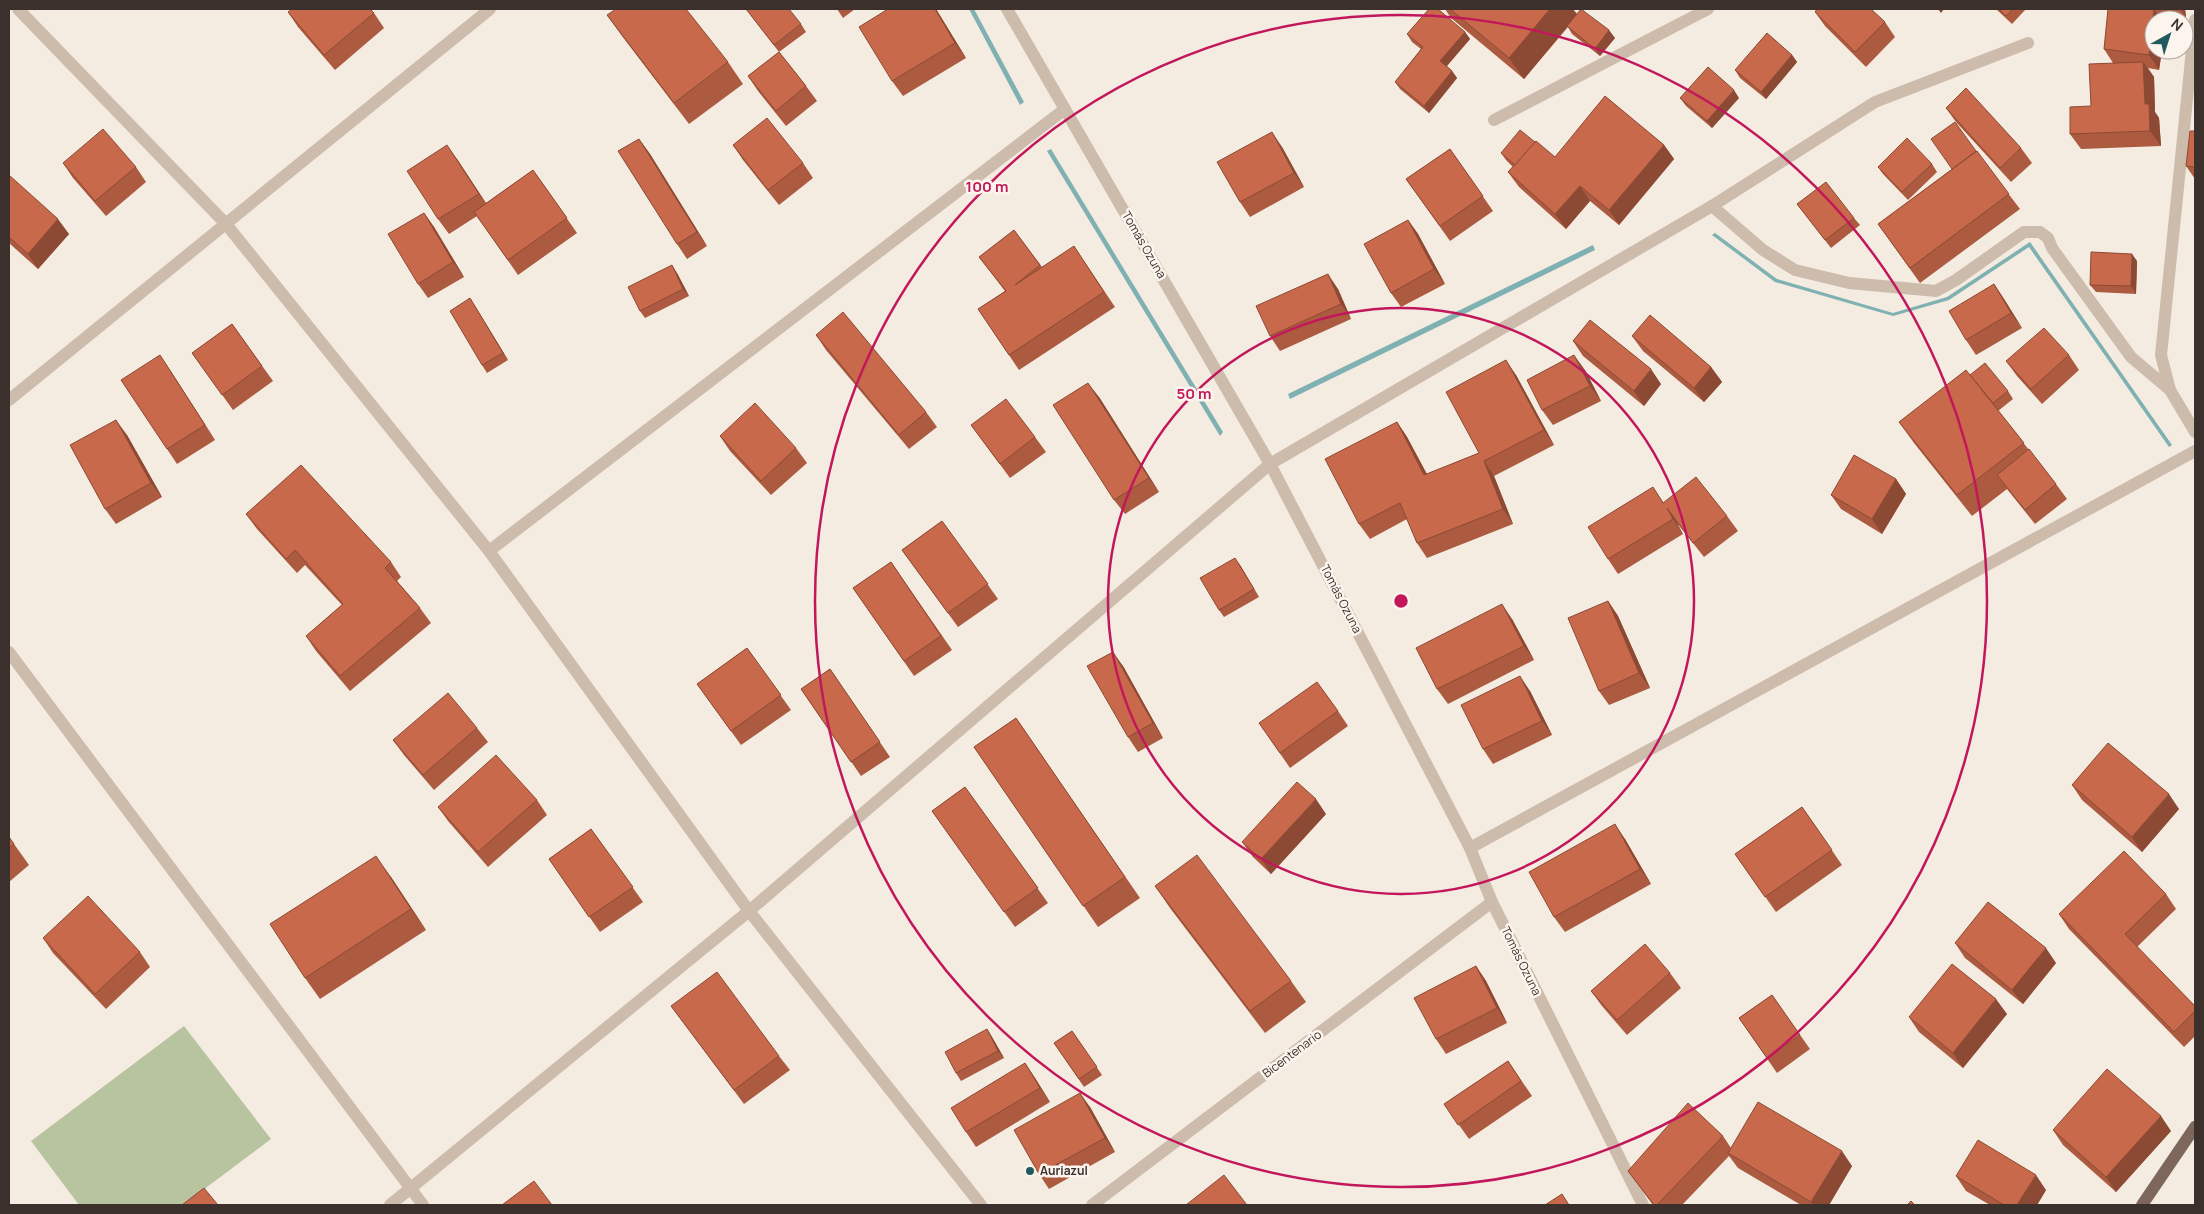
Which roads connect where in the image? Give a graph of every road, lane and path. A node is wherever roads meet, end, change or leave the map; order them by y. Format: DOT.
graph roads {
  1 [pos="18,9"];
  2 [pos="490,9"];
  3 [pos="1007,9"];
  4 [pos="1708,9"];
  5 [pos="2195,20"];
  6 [pos="2028,43"];
  7 [pos="1065,108"];
  8 [pos="1494,120"];
  9 [pos="1712,206"];
  10 [pos="226,224"];
  11 [pos="2170,390"];
  12 [pos="9,400"];
  13 [pos="2195,432"];
  14 [pos="2195,451"];
  15 [pos="1270,464"];
  16 [pos="489,551"];
  17 [pos="9,652"];
  18 [pos="1470,848"];
  19 [pos="1492,902"];
  20 [pos="749,911"];
  21 [pos="2195,1127"];
  22 [pos="411,1188"];
  23 [pos="390,1205"];
  24 [pos="423,1205"];
  25 [pos="981,1205"];
  26 [pos="1092,1205"];
  27 [pos="1643,1205"];
  28 [pos="2142,1205"];
  1 -- 10 [label="street"];
  2 -- 10 [label="street"];
  3 -- 7 [label="street, Tomás Ozuna"];
  4 -- 8 [label="street"];
  5 -- 11 [label="street"];
  6 -- 9 [label="street"];
  7 -- 15 [label="street, Tomás Ozuna"];
  7 -- 16 [label="street"];
  9 -- 11 [label="street"];
  9 -- 15 [label="street"];
  10 -- 12 [label="street"];
  10 -- 16 [label="street"];
  11 -- 13 [label="street"];
  14 -- 18 [label="street"];
  15 -- 18 [label="street, Tomás Ozuna"];
  15 -- 20 [label="street"];
  16 -- 20 [label="street"];
  17 -- 22 [label="street"];
  18 -- 19 [label="street, Tomás Ozuna"];
  19 -- 26 [label="street, Bicentenario"];
  19 -- 27 [label="street, Tomás Ozuna"];
  20 -- 22 [label="street"];
  20 -- 25 [label="street"];
  21 -- 28 [label="main road"];
  22 -- 23 [label="street"];
  22 -- 24 [label="street"];
}
